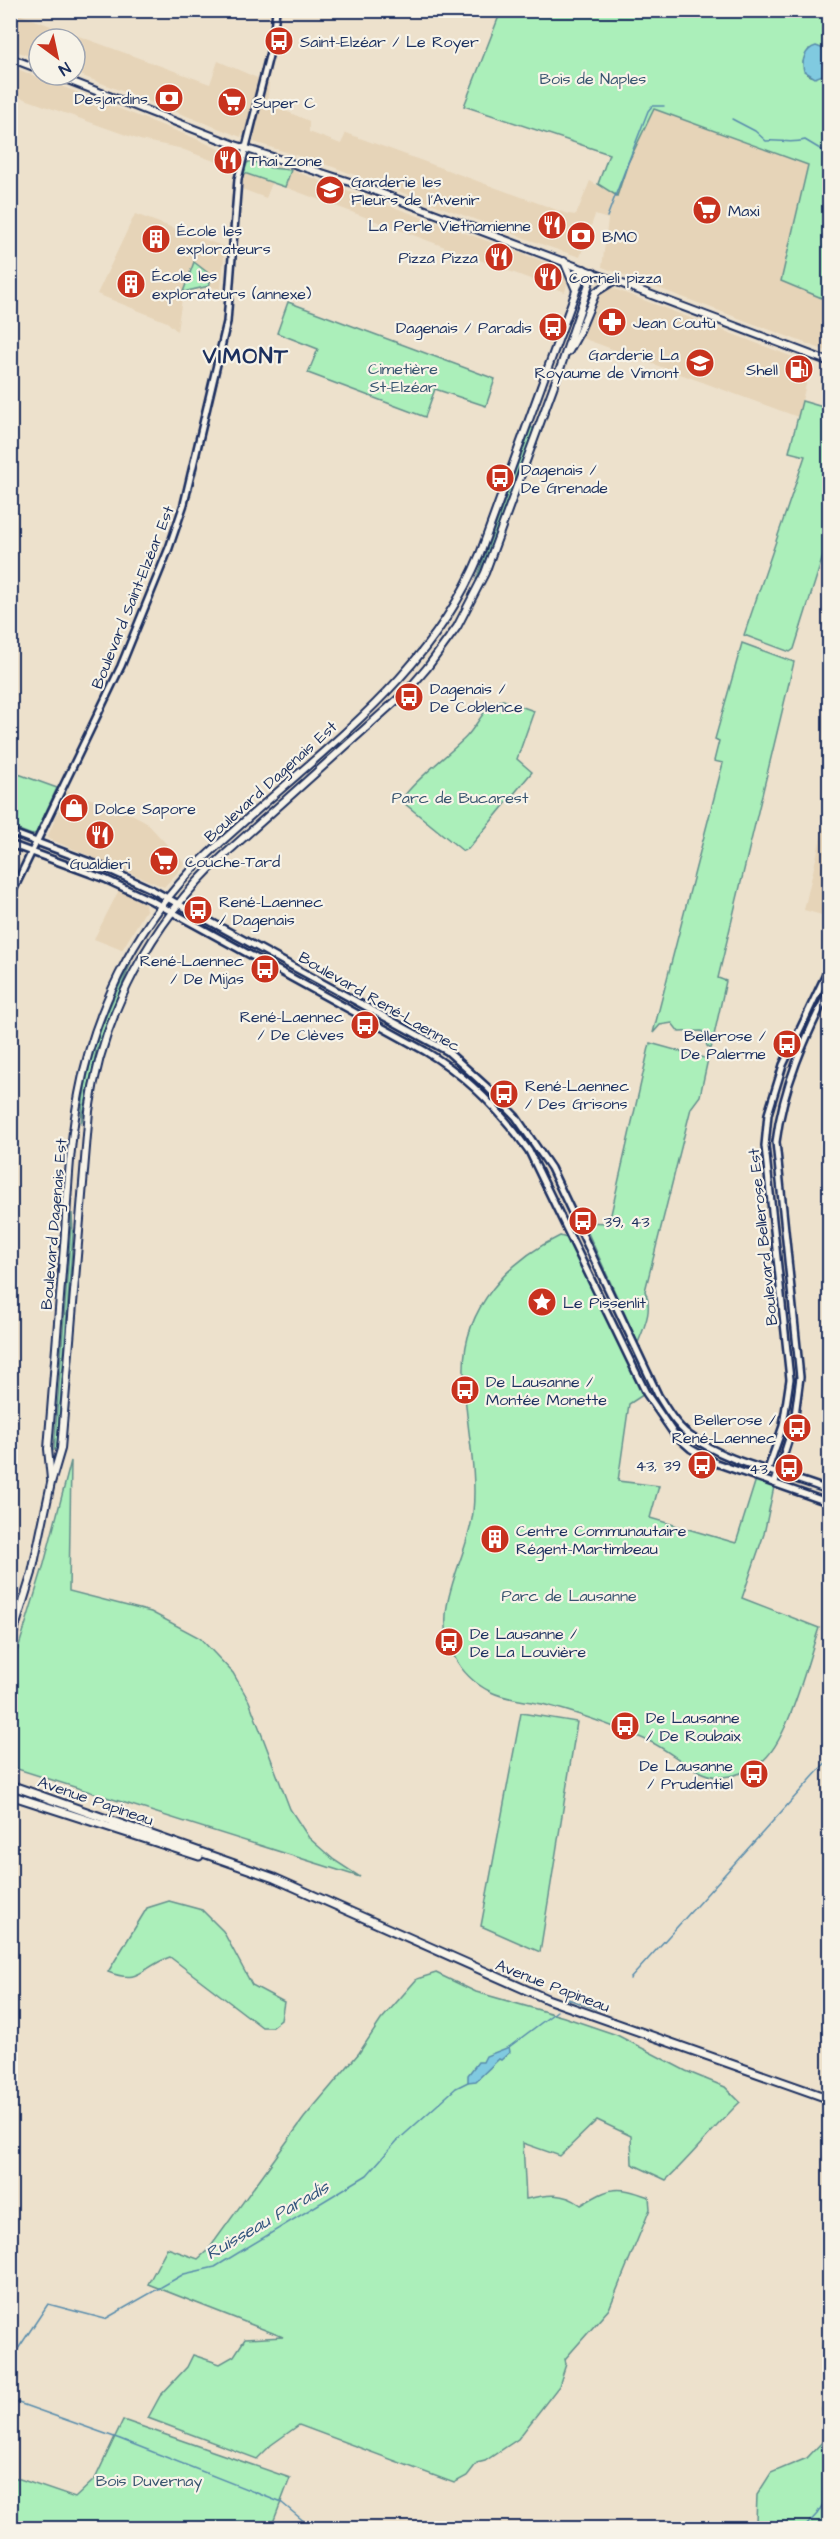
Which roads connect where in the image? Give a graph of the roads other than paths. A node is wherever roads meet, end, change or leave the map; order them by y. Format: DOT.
graph roads {
  1 [pos="276,10"];
  2 [pos="10,58"];
  3 [pos="27,64"];
  4 [pos="86,87"];
  5 [pos="246,149"];
  6 [pos="564,261"];
  7 [pos="584,269"];
  8 [pos="593,272"];
  9 [pos="615,280"];
  10 [pos="576,290"];
  11 [pos="564,359"];
  12 [pos="830,362"];
  13 [pos="10,832"];
  14 [pos="38,843"];
  15 [pos="10,844"];
  16 [pos="33,852"];
  17 [pos="10,897"];
  18 [pos="168,898"];
  19 [pos="179,904"];
  20 [pos="162,907"];
  21 [pos="172,913"];
  22 [pos="830,966"];
  23 [pos="830,988"];
  24 [pos="768,1471"];
  25 [pos="778,1472"];
  26 [pos="765,1479"];
  27 [pos="775,1482"];
  28 [pos="51,1483"];
  29 [pos="830,1491"];
  30 [pos="830,1503"];
  31 [pos="10,1644"];
  32 [pos="10,1785"];
  33 [pos="10,1794"];
  34 [pos="274,1878"];
  35 [pos="830,2098"];
  1 -- 5 [label="street, Boulevard Saint-Elzéar Est"];
  2 -- 3 [label="main road"];
  4 -- 5 [label="main road"];
  5 -- 6 [label="main road"];
  5 -- 14 [label="street, Boulevard Saint-Elzéar Est"];
  6 -- 7 [label="main road"];
  6 -- 10 [label="main road"];
  7 -- 8 [label="main road"];
  7 -- 10 [label="main road, Boulevard Dagenais Est"];
  8 -- 9 [label="main road"];
  8 -- 11 [label="main road, Boulevard Dagenais Est"];
  9 -- 11 [label="main road"];
  9 -- 12 [label="main road"];
  10 -- 18 [label="main road, Boulevard Dagenais Est"];
  11 -- 19 [label="main road, Boulevard Dagenais Est"];
  13 -- 14 [label="street, Boulevard René-Laennec"];
  14 -- 16 [label="street, Boulevard Saint-Elzéar Est"];
  14 -- 18 [label="street, Boulevard René-Laennec"];
  15 -- 16 [label="street, Boulevard René-Laennec"];
  16 -- 17 [label="street, Boulevard Saint-Elzéar Est"];
  16 -- 20 [label="street, Boulevard René-Laennec"];
  18 -- 19 [label="street, Boulevard René-Laennec"];
  18 -- 20 [label="main road, Boulevard Dagenais Est"];
  19 -- 21 [label="main road, Boulevard Dagenais Est"];
  19 -- 24 [label="street, Boulevard René-Laennec"];
  20 -- 21 [label="street, Boulevard René-Laennec"];
  20 -- 28 [label="main road, Boulevard Dagenais Est"];
  21 -- 26 [label="street, Boulevard René-Laennec"];
  21 -- 28 [label="main road, Boulevard Dagenais Est"];
  22 -- 24 [label="street, Boulevard Bellerose Est"];
  23 -- 25 [label="street, Boulevard Bellerose Est"];
  24 -- 25 [label="street, Boulevard René-Laennec"];
  24 -- 26 [label="street, Boulevard Bellerose Est"];
  25 -- 27 [label="street, Boulevard Bellerose Est"];
  25 -- 29 [label="street, Boulevard René-Laennec"];
  26 -- 27 [label="street, Boulevard René-Laennec"];
  27 -- 30 [label="street, Boulevard René-Laennec"];
  28 -- 31 [label="main road, Boulevard Dagenais Est"];
  32 -- 34 [label="highway, Avenue Papineau"];
  33 -- 34 [label="highway, Avenue Papineau"];
  34 -- 35 [label="highway, Avenue Papineau"];
}
